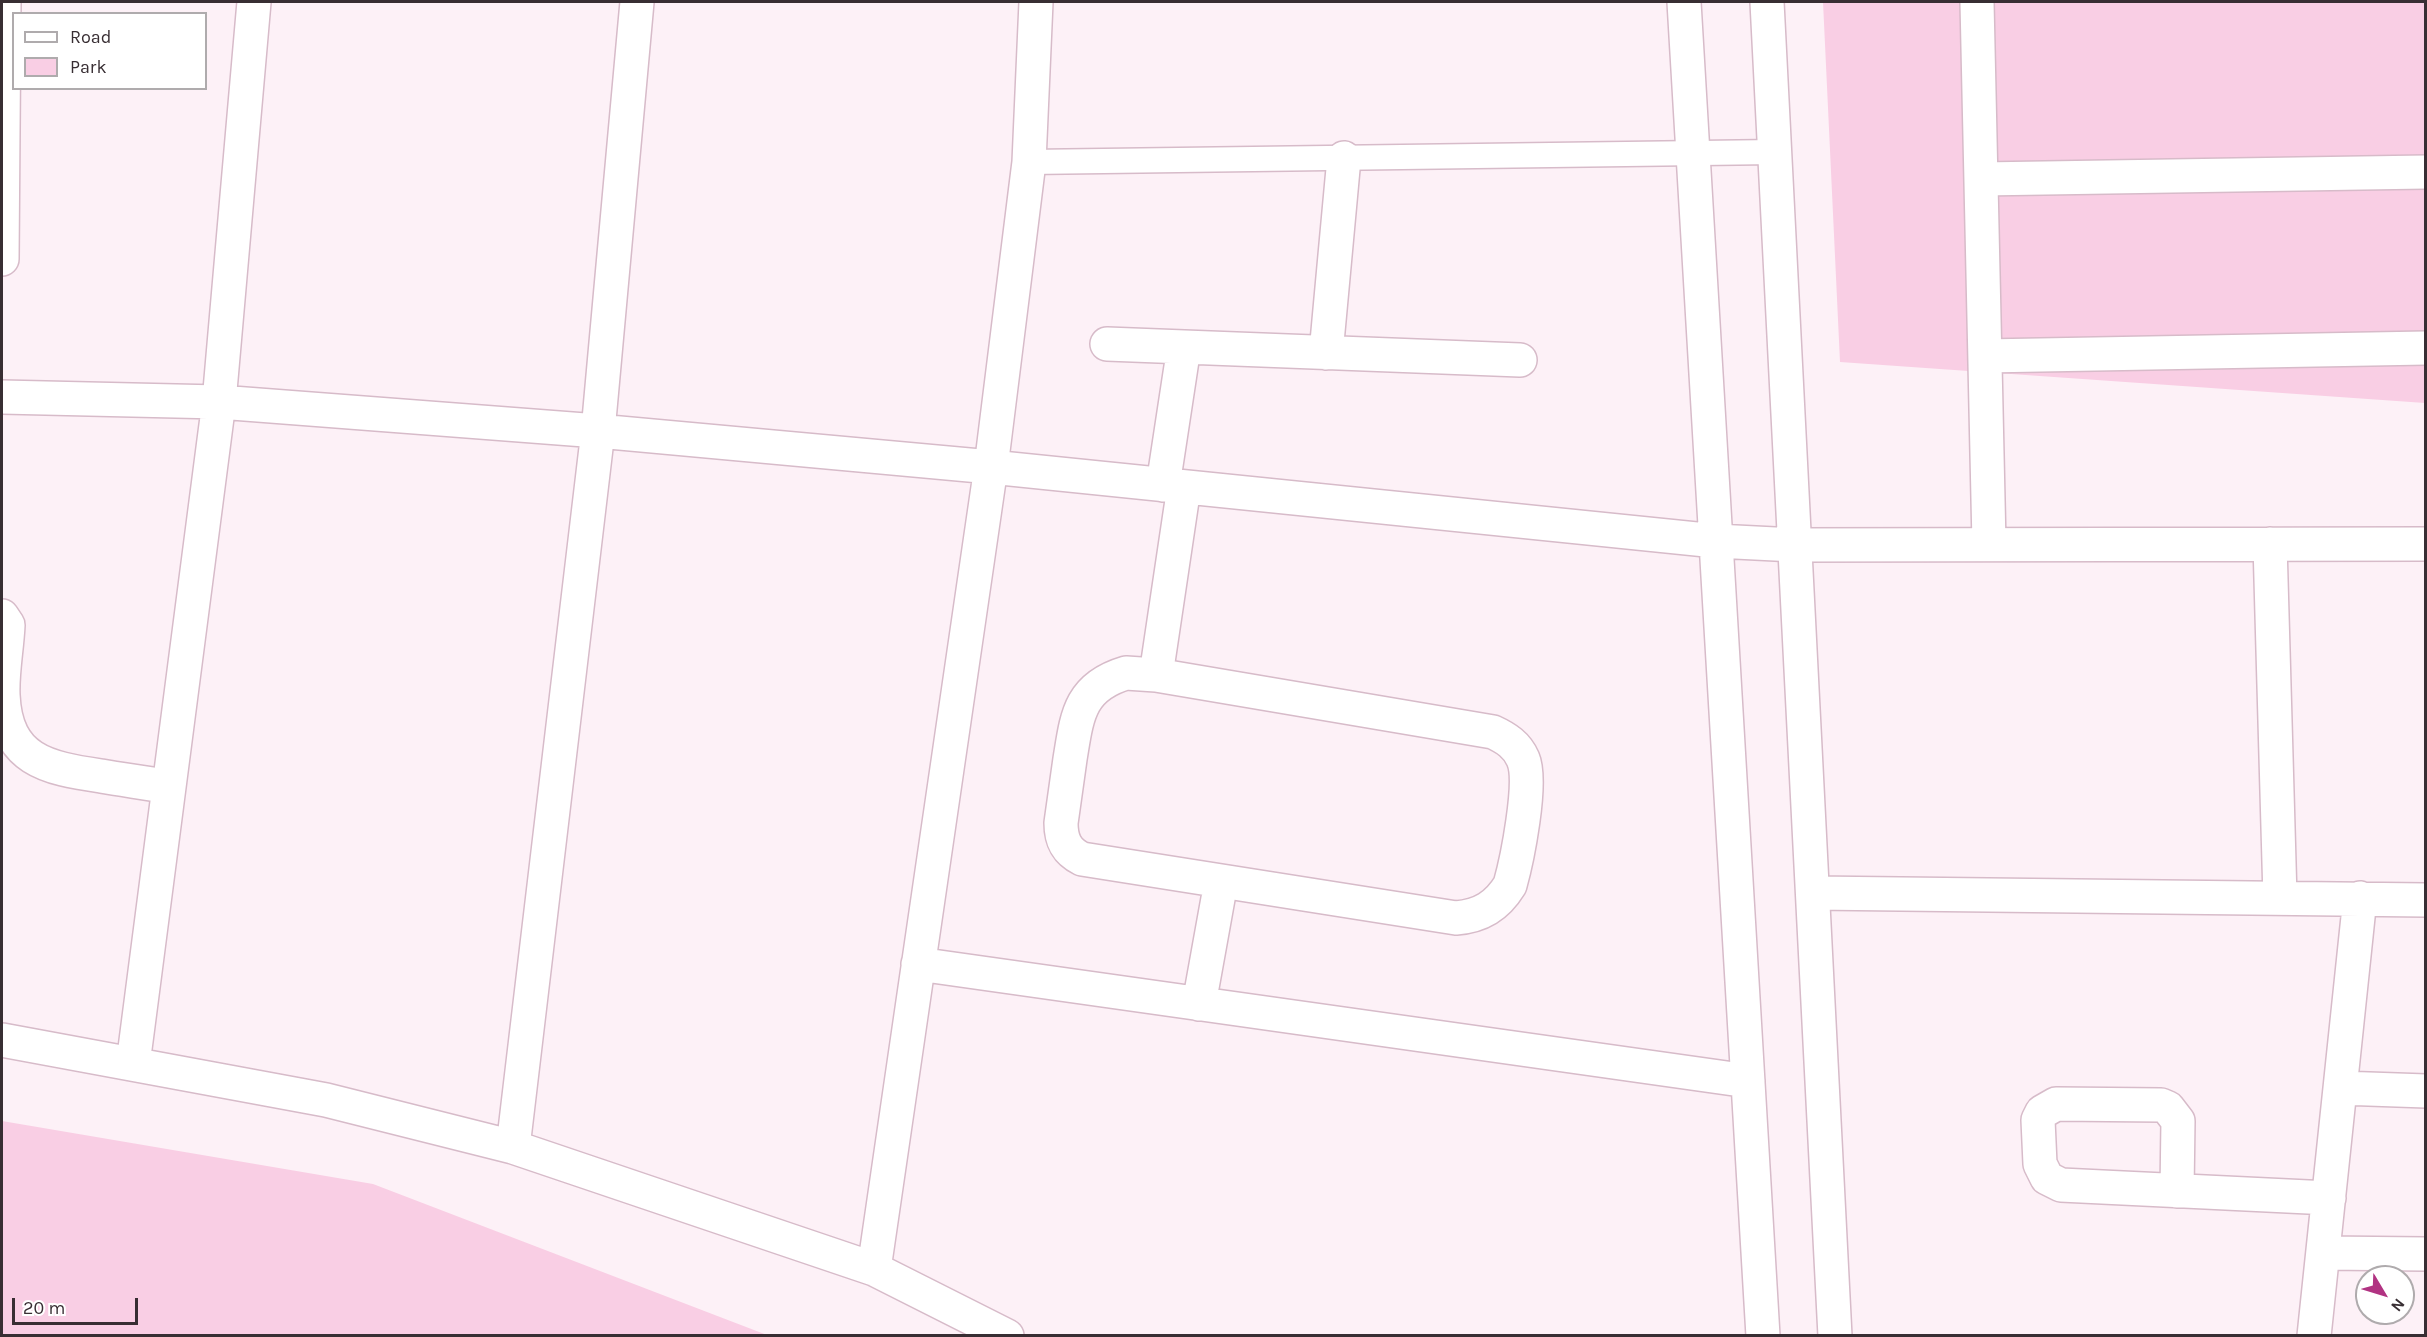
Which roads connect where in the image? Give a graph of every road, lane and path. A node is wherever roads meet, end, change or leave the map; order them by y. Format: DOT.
graph roads {
  1 [pos="4,2"];
  2 [pos="254,2"];
  3 [pos="637,2"];
  4 [pos="1036,2"];
  5 [pos="1684,2"];
  6 [pos="1767,2"];
  7 [pos="1977,2"];
  8 [pos="1775,152"];
  9 [pos="1693,153"];
  10 [pos="1344,158"];
  11 [pos="1029,162"];
  12 [pos="2426,172"];
  13 [pos="1981,178"];
  14 [pos="2,259"];
  15 [pos="1107,344"];
  16 [pos="1184,347"];
  17 [pos="2426,348"];
  18 [pos="1326,353"];
  19 [pos="1985,356"];
  20 [pos="1520,360"];
  21 [pos="2,397"];
  22 [pos="219,402"];
  23 [pos="598,431"];
  24 [pos="991,467"];
  25 [pos="1173,486"];
  26 [pos="1716,541"];
  27 [pos="1989,544"];
  28 [pos="2270,544"];
  29 [pos="2426,544"];
  30 [pos="1795,545"];
  31 [pos="2,616"];
  32 [pos="1156,675"];
  33 [pos="170,787"];
  34 [pos="1221,882"];
  35 [pos="1813,893"];
  36 [pos="2280,898"];
  37 [pos="2361,898"];
  38 [pos="2426,900"];
  39 [pos="918,964"];
  40 [pos="1199,1004"];
  41 [pos="2,1040"];
  42 [pos="133,1064"];
  43 [pos="1748,1081"];
  44 [pos="2340,1088"];
  45 [pos="2426,1091"];
  46 [pos="513,1146"];
  47 [pos="2177,1191"];
  48 [pos="2329,1198"];
  49 [pos="2323,1252"];
  50 [pos="2426,1254"];
  51 [pos="874,1269"];
  52 [pos="1006,1335"];
  53 [pos="1763,1335"];
  54 [pos="1835,1335"];
  55 [pos="2314,1335"];
  1 -- 14 [label="street"];
  2 -- 22 [label="street"];
  3 -- 23 [label="street"];
  4 -- 11 [label="street"];
  5 -- 9 [label="street"];
  6 -- 8 [label="street"];
  7 -- 13 [label="street"];
  8 -- 9 [label="lane"];
  8 -- 30 [label="street"];
  9 -- 10 [label="lane"];
  9 -- 26 [label="street"];
  10 -- 11 [label="lane"];
  10 -- 18 [label="street"];
  11 -- 24 [label="street"];
  12 -- 13 [label="street"];
  13 -- 19 [label="street"];
  15 -- 16 [label="street"];
  16 -- 18 [label="street"];
  16 -- 25 [label="street"];
  17 -- 19 [label="street"];
  18 -- 20 [label="street"];
  19 -- 27 [label="street"];
  21 -- 22 [label="street"];
  22 -- 23 [label="street"];
  22 -- 33 [label="street"];
  23 -- 24 [label="street"];
  23 -- 46 [label="street"];
  24 -- 25 [label="street"];
  24 -- 39 [label="street"];
  25 -- 26 [label="street"];
  25 -- 32 [label="street"];
  26 -- 30 [label="street"];
  26 -- 43 [label="street"];
  27 -- 28 [label="street"];
  27 -- 30 [label="street"];
  28 -- 29 [label="street"];
  28 -- 36 [label="street"];
  30 -- 35 [label="street"];
  31 -- 33 [label="street"];
  32 -- 34 [label="street"];
  32 -- 34 [label="street"];
  33 -- 42 [label="street"];
  34 -- 40 [label="street"];
  35 -- 36 [label="street"];
  35 -- 54 [label="street"];
  36 -- 37 [label="street"];
  37 -- 38 [label="street"];
  37 -- 44 [label="street"];
  39 -- 40 [label="street"];
  39 -- 51 [label="street"];
  40 -- 43 [label="street"];
  41 -- 42 [label="street"];
  42 -- 46 [label="street"];
  43 -- 53 [label="street"];
  44 -- 45 [label="street"];
  44 -- 48 [label="street"];
  46 -- 51 [label="street"];
  47 -- 47 [label="street"];
  47 -- 48 [label="street"];
  48 -- 49 [label="street"];
  49 -- 50 [label="street"];
  49 -- 55 [label="street"];
  51 -- 52 [label="street"];
}
